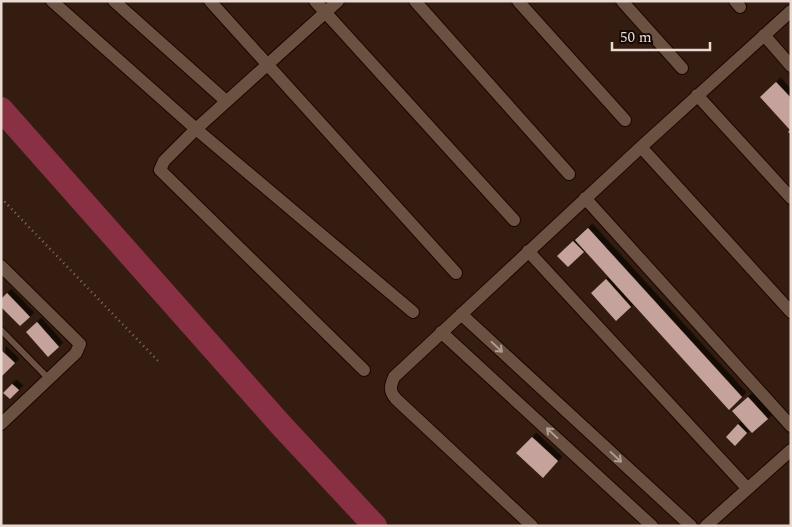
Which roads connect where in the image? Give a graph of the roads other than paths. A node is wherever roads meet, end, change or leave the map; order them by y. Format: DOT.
graph roads {
  1 [pos="52,1"];
  2 [pos="114,1"];
  3 [pos="210,1"];
  4 [pos="315,1"];
  5 [pos="338,1"];
  6 [pos="416,1"];
  7 [pos="518,1"];
  8 [pos="622,1"];
  9 [pos="791,11"];
  10 [pos="326,12"];
  11 [pos="764,35"];
  12 [pos="268,63"];
  13 [pos="791,66"];
  14 [pos="682,68"];
  15 [pos="697,95"];
  16 [pos="226,101"];
  17 [pos="625,120"];
  18 [pos="196,129"];
  19 [pos="641,147"];
  20 [pos="568,174"];
  21 [pos="585,198"];
  22 [pos="791,198"];
  23 [pos="514,220"];
  24 [pos="528,251"];
  25 [pos="1,266"];
  26 [pos="456,272"];
  27 [pos="413,312"];
  28 [pos="791,312"];
  29 [pos="461,314"];
  30 [pos="1,330"];
  31 [pos="441,332"];
  32 [pos="364,370"];
  33 [pos="49,379"];
  34 [pos="1,424"];
  35 [pos="791,426"];
  36 [pos="791,450"];
  37 [pos="747,488"];
  38 [pos="532,526"];
  39 [pos="652,526"];
  40 [pos="691,526"];
  41 [pos="706,526"];
  1 -- 18 [label="street"];
  2 -- 16 [label="street"];
  3 -- 12 [label="street"];
  4 -- 10 [label="street"];
  5 -- 10 [label="street"];
  6 -- 20 [label="street"];
  7 -- 17 [label="street"];
  8 -- 14 [label="street"];
  9 -- 11 [label="street"];
  10 -- 12 [label="street"];
  10 -- 23 [label="street"];
  11 -- 13 [label="street"];
  11 -- 15 [label="street"];
  12 -- 16 [label="street"];
  12 -- 26 [label="street"];
  15 -- 19 [label="street"];
  15 -- 22 [label="street"];
  16 -- 18 [label="street"];
  18 -- 27 [label="street"];
  18 -- 32 [label="street"];
  19 -- 21 [label="street"];
  19 -- 28 [label="street"];
  21 -- 24 [label="street"];
  21 -- 35 [label="street"];
  24 -- 29 [label="street"];
  24 -- 37 [label="street"];
  25 -- 33 [label="street"];
  29 -- 31 [label="street"];
  29 -- 40 [label="street, one-way"];
  30 -- 33 [label="lane"];
  31 -- 38 [label="street"];
  39 -- 31 [label="street, one-way"];
  33 -- 34 [label="street"];
  36 -- 37 [label="street"];
  37 -- 41 [label="street"];
}
